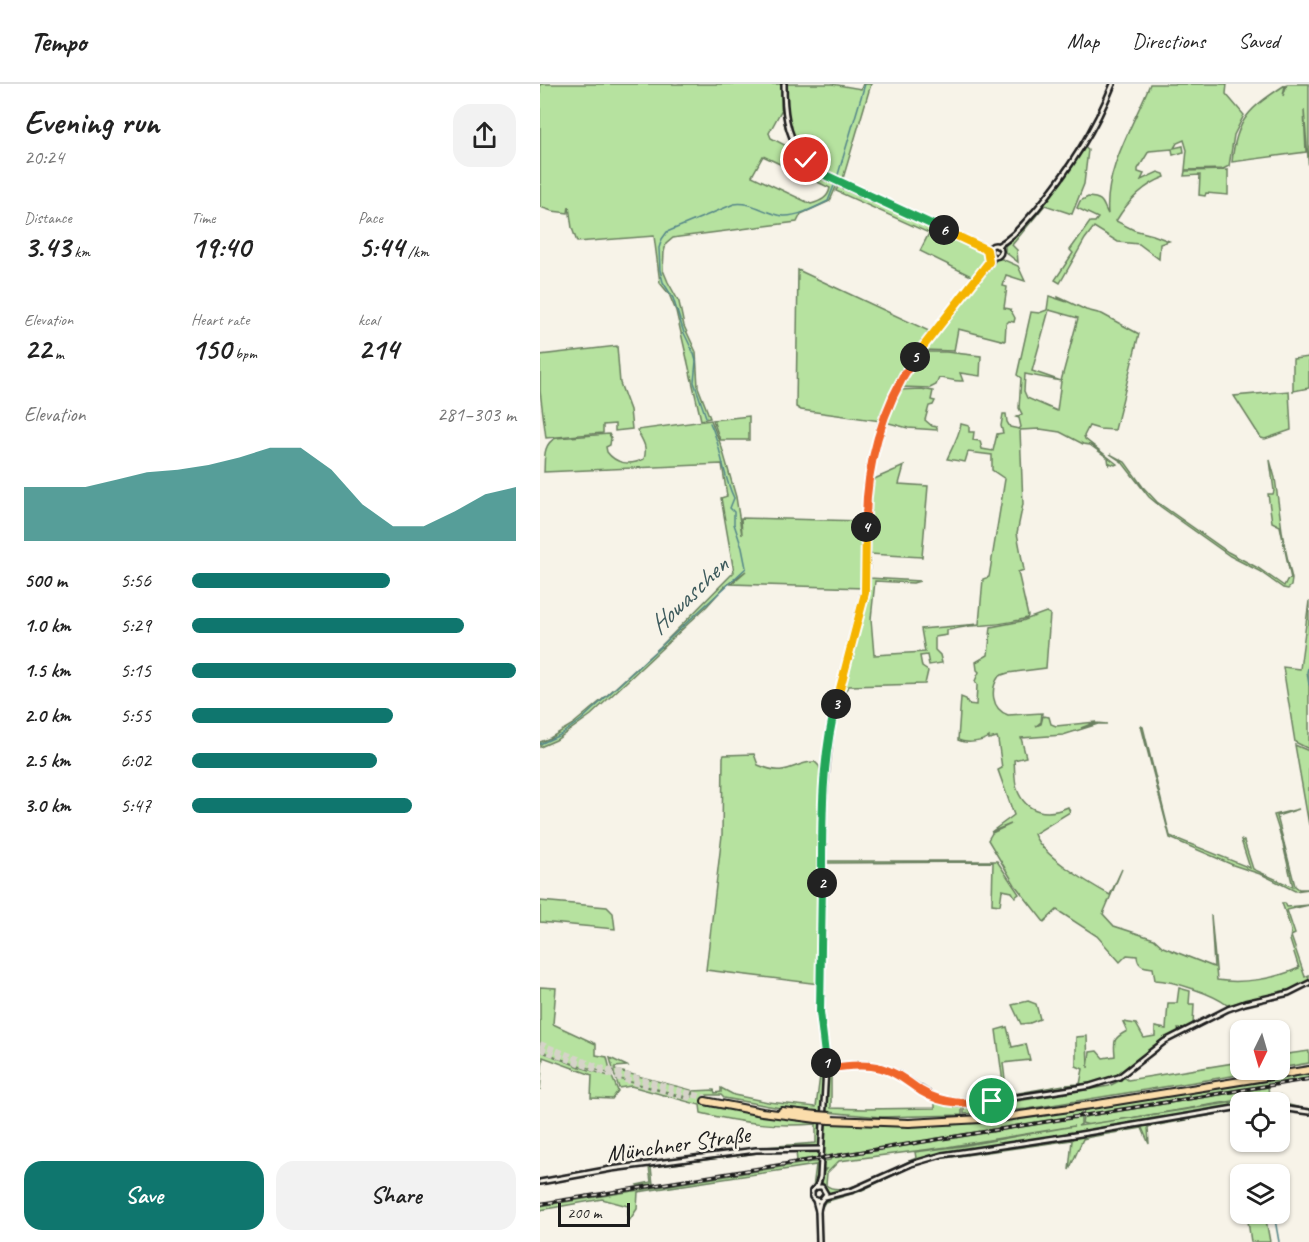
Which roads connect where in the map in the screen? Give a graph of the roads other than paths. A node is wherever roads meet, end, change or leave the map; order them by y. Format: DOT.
graph roads {
  1 [pos="784,84"];
  2 [pos="1113,84"];
  3 [pos="1005,242"];
  4 [pos="980,246"];
  5 [pos="997,246"];
  6 [pos="990,247"];
  7 [pos="1001,250"];
  8 [pos="989,253"];
  9 [pos="994,258"];
  10 [pos="989,262"];
  11 [pos="1309,983"];
  12 [pos="826,1068"];
  13 [pos="1309,1068"];
  14 [pos="706,1100"];
  15 [pos="1230,1109"];
  16 [pos="1290,1109"];
  17 [pos="1309,1112"];
  18 [pos="822,1149"];
  19 [pos="540,1182"];
  20 [pos="820,1187"];
  21 [pos="826,1192"];
  22 [pos="837,1194"];
  23 [pos="825,1197"];
  24 [pos="815,1200"];
  25 [pos="821,1201"];
  26 [pos="818,1211"];
  27 [pos="819,1242"];
  1 -- 4 [label="street"];
  2 -- 3 [label="street"];
  3 -- 5 [label="street"];
  3 -- 7 [label="street"];
  4 -- 6 [label="street"];
  4 -- 8 [label="street"];
  5 -- 6 [label="street"];
  5 -- 7 [label="street"];
  6 -- 8 [label="street"];
  7 -- 9 [label="street"];
  8 -- 9 [label="street"];
  8 -- 10 [label="street"];
  9 -- 10 [label="street"];
  10 -- 12 [label="street"];
  11 -- 12 [label="street"];
  12 -- 18 [label="street"];
  13 -- 14 [label="highway, bridge"];
  15 -- 22 [label="street"];
  16 -- 17 [label="street"];
  18 -- 19 [label="street, Münchner Straße"];
  18 -- 20 [label="street"];
  20 -- 21 [label="street"];
  20 -- 24 [label="street"];
  21 -- 22 [label="street"];
  21 -- 23 [label="street"];
  22 -- 23 [label="street"];
  23 -- 25 [label="street"];
  24 -- 25 [label="street"];
  24 -- 26 [label="street"];
  25 -- 26 [label="street"];
  26 -- 27 [label="street"];
}
